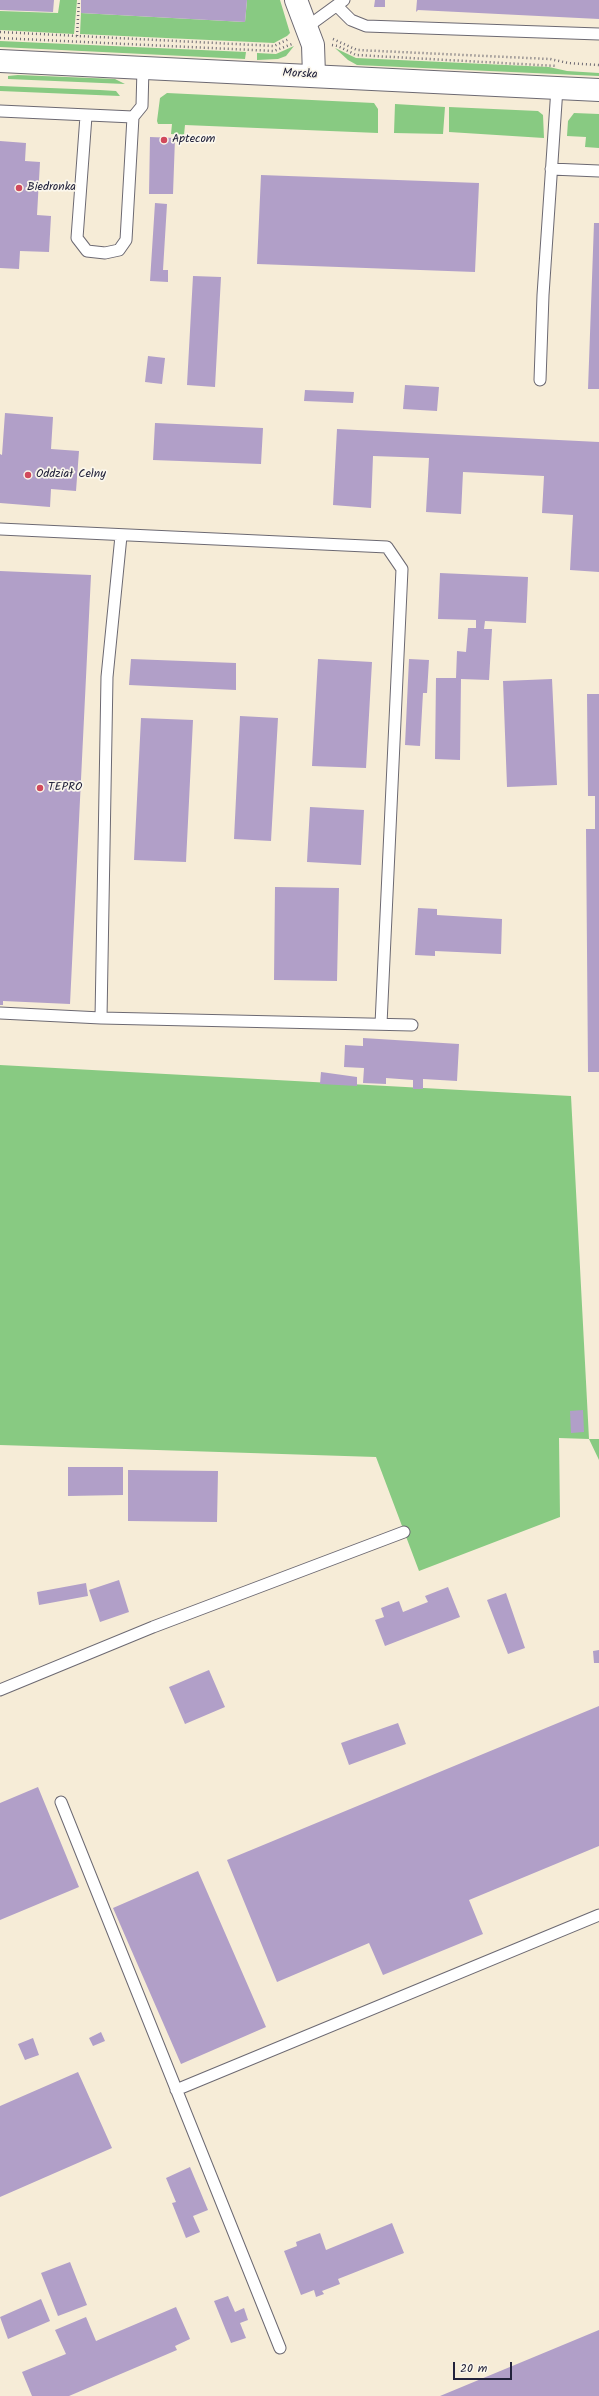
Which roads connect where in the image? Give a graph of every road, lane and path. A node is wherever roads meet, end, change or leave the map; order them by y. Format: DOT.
graph roads {
  1 [pos="79,0"];
  2 [pos="296,0"];
  3 [pos="340,3"];
  4 [pos="0,32"];
  5 [pos="599,34"];
  6 [pos="298,35"];
  7 [pos="77,36"];
  8 [pos="0,38"];
  9 [pos="329,38"];
  10 [pos="332,45"];
  11 [pos="0,62"];
  12 [pos="599,65"];
  13 [pos="143,68"];
  14 [pos="314,75"];
  15 [pos="560,77"];
  16 [pos="599,90"];
  17 [pos="0,111"];
  18 [pos="86,116"];
  19 [pos="133,117"];
  20 [pos="552,169"];
  21 [pos="599,171"];
  22 [pos="540,380"];
  23 [pos="0,529"];
  24 [pos="121,536"];
  25 [pos="0,1013"];
  26 [pos="101,1018"];
  27 [pos="381,1024"];
  28 [pos="412,1025"];
  29 [pos="404,1532"];
  30 [pos="0,1690"];
  31 [pos="61,1802"];
  32 [pos="599,1915"];
  33 [pos="176,2090"];
  34 [pos="280,2348"];
  1 -- 7 [label="path"];
  2 -- 6 [label="street"];
  3 -- 5 [label="lane"];
  3 -- 6 [label="lane"];
  4 -- 7 [label="path"];
  6 -- 7 [label="path"];
  6 -- 8 [label="path"];
  6 -- 14 [label="street"];
  9 -- 12 [label="path"];
  10 -- 15 [label="path"];
  11 -- 13 [label="street, Morska"];
  13 -- 14 [label="street, Morska"];
  13 -- 19 [label="lane"];
  14 -- 15 [label="street, Morska"];
  15 -- 16 [label="street, Morska"];
  15 -- 20 [label="lane"];
  17 -- 18 [label="lane"];
  18 -- 19 [label="lane"];
  18 -- 19 [label="lane"];
  20 -- 21 [label="lane"];
  20 -- 22 [label="lane"];
  23 -- 24 [label="lane"];
  24 -- 26 [label="lane"];
  24 -- 27 [label="lane"];
  25 -- 26 [label="lane"];
  26 -- 27 [label="lane"];
  27 -- 28 [label="lane"];
  29 -- 30 [label="lane"];
  31 -- 33 [label="lane"];
  32 -- 33 [label="lane"];
  33 -- 34 [label="lane"];
}
